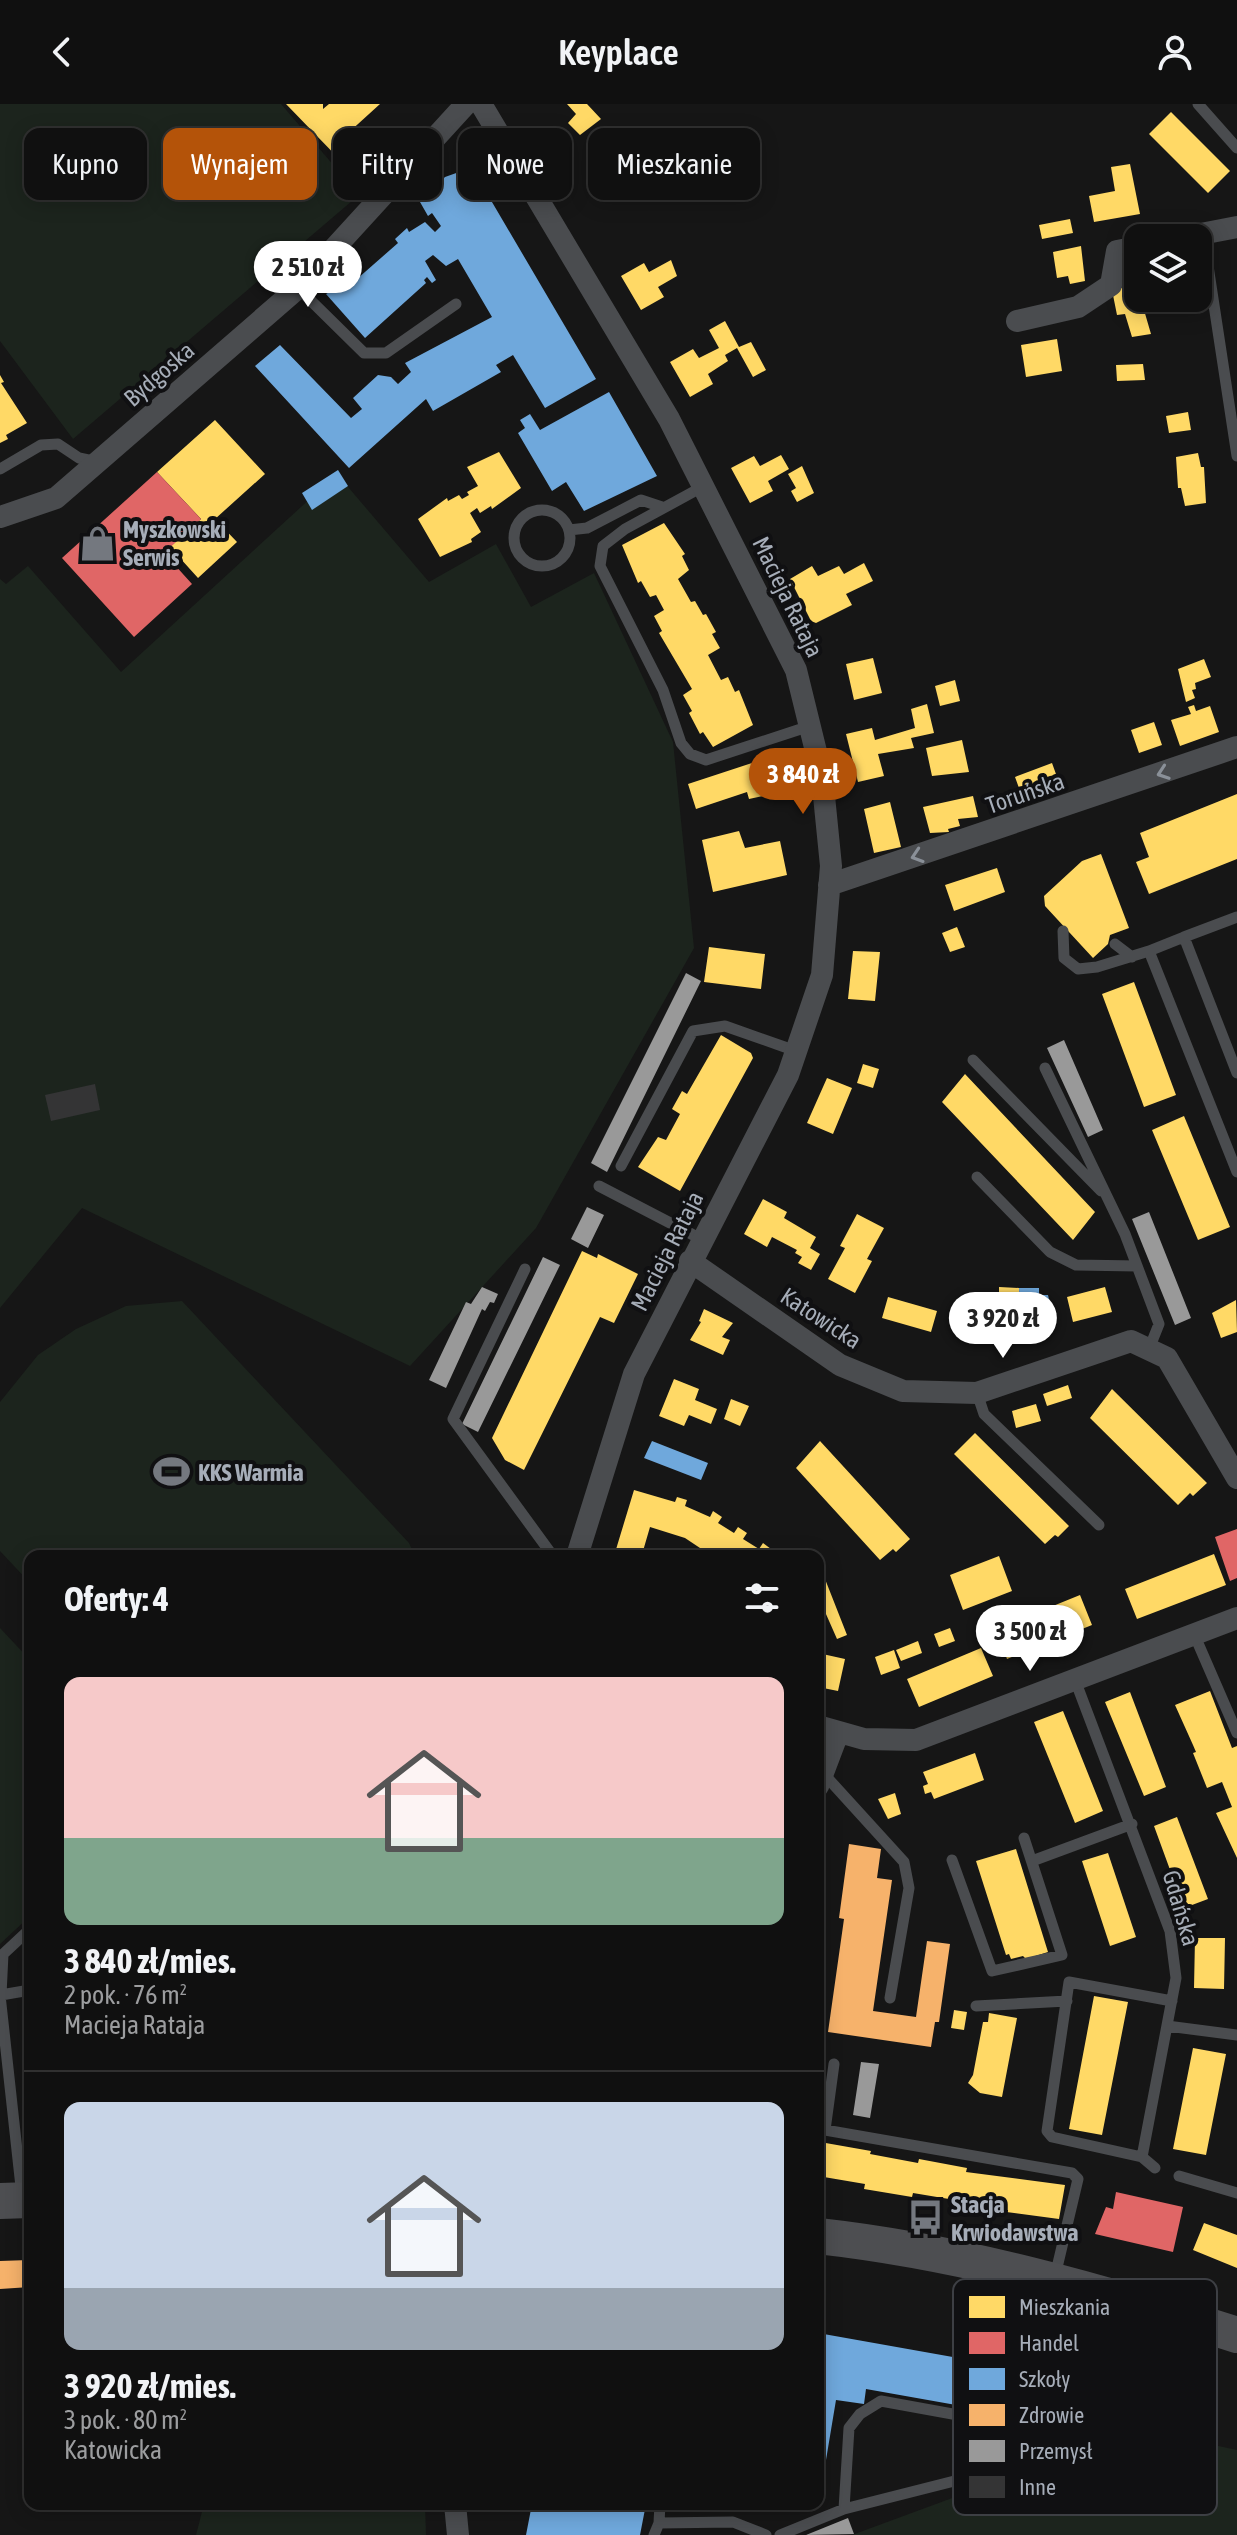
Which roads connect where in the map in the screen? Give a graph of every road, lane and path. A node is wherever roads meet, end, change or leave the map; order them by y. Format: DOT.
graph roads {
  1 [pos="466,104"];
  2 [pos="481,104"];
  3 [pos="1198,104"];
  4 [pos="1237,148"];
  5 [pos="1237,227"];
  6 [pos="1212,231"];
  7 [pos="1124,250"];
  8 [pos="298,288"];
  9 [pos="1212,292"];
  10 [pos="456,304"];
  11 [pos="1017,321"];
  12 [pos="1237,456"];
  13 [pos="99,462"];
  14 [pos="0,469"];
  15 [pos="704,486"];
  16 [pos="662,507"];
  17 [pos="0,517"];
  18 [pos="569,530"];
  19 [pos="810,726"];
  20 [pos="1237,747"];
  21 [pos="829,885"];
  22 [pos="1237,917"];
  23 [pos="1063,931"];
  24 [pos="1184,937"];
  25 [pos="1115,944"];
  26 [pos="1149,951"];
  27 [pos="1132,957"];
  28 [pos="796,1051"];
  29 [pos="973,1060"];
  30 [pos="1045,1068"];
  31 [pos="1237,1073"];
  32 [pos="621,1166"];
  33 [pos="1237,1172"];
  34 [pos="977,1177"];
  35 [pos="599,1186"];
  36 [pos="1109,1200"];
  37 [pos="701,1239"];
  38 [pos="690,1261"];
  39 [pos="1137,1266"];
  40 [pos="525,1269"];
  41 [pos="1149,1349"];
  42 [pos="977,1393"];
  43 [pos="1237,1478"];
  44 [pos="1099,1525"];
  45 [pos="549,1550"];
  46 [pos="579,1550"];
  47 [pos="1237,1618"];
  48 [pos="1194,1634"];
  49 [pos="1075,1680"];
  50 [pos="828,1730"];
  51 [pos="1237,1733"];
  52 [pos="824,1756"];
  53 [pos="824,1785"];
  54 [pos="1132,1824"];
  55 [pos="1024,1838"];
  56 [pos="952,1860"];
  57 [pos="1032,1861"];
  58 [pos="24,1935"];
  59 [pos="2,1956"];
  60 [pos="24,1991"];
  61 [pos="1,1995"];
  62 [pos="890,1998"];
  63 [pos="1067,2001"];
  64 [pos="1172,2001"];
  65 [pos="976,2006"];
  66 [pos="1167,2026"];
  67 [pos="1237,2035"];
  68 [pos="834,2064"];
  69 [pos="824,2115"];
  70 [pos="824,2131"];
  71 [pos="1142,2157"];
  72 [pos="1155,2168"];
  73 [pos="1179,2176"];
  74 [pos="1237,2193"];
  75 [pos="18,2201"];
  76 [pos="824,2237"];
  77 [pos="1040,2277"];
  78 [pos="1048,2279"];
  79 [pos="1217,2328"];
  80 [pos="1237,2335"];
  81 [pos="953,2414"];
  82 [pos="953,2481"];
  83 [pos="844,2509"];
  84 [pos="456,2510"];
  85 [pos="656,2529"];
  86 [pos="458,2535"];
  87 [pos="766,2535"];
  88 [pos="780,2535"];
  1 -- 8 [label="street, Bydgoska"];
  2 -- 15 [label="street, Macieja Rataja"];
  3 -- 4 [label="lane"];
  5 -- 6 [label="street"];
  7 -- 11 [label="street"];
  8 -- 10 [label="lane"];
  8 -- 13 [label="street, Bydgoska"];
  9 -- 12 [label="lane"];
  13 -- 14 [label="lane"];
  13 -- 17 [label="street, Bydgoska"];
  15 -- 16 [label="lane"];
  15 -- 19 [label="street, Macieja Rataja"];
  16 -- 18 [label="lane"];
  16 -- 19 [label="lane"];
  18 -- 18 [label="lane"];
  19 -- 21 [label="street, Macieja Rataja"];
  20 -- 21 [label="street, Toruńska, one-way"];
  21 -- 28 [label="street, Macieja Rataja"];
  22 -- 24 [label="lane"];
  23 -- 27 [label="lane"];
  24 -- 26 [label="lane"];
  24 -- 31 [label="lane"];
  25 -- 27 [label="lane"];
  26 -- 27 [label="lane"];
  26 -- 33 [label="lane"];
  28 -- 32 [label="lane"];
  28 -- 37 [label="street, Macieja Rataja"];
  29 -- 36 [label="lane"];
  30 -- 36 [label="lane"];
  34 -- 39 [label="lane"];
  35 -- 37 [label="lane"];
  36 -- 39 [label="lane"];
  37 -- 38 [label="street, Macieja Rataja"];
  38 -- 42 [label="street, Katowicka"];
  38 -- 46 [label="street, Macieja Rataja"];
  39 -- 41 [label="lane"];
  40 -- 45 [label="lane"];
  41 -- 42 [label="street, Katowicka"];
  41 -- 43 [label="street"];
  42 -- 44 [label="lane"];
  47 -- 48 [label="street"];
  48 -- 49 [label="street"];
  48 -- 51 [label="lane"];
  49 -- 50 [label="street"];
  49 -- 54 [label="lane, Gdańska"];
  50 -- 52 [label="street"];
  53 -- 62 [label="lane"];
  54 -- 57 [label="lane"];
  54 -- 64 [label="lane, Gdańska"];
  55 -- 57 [label="lane"];
  56 -- 57 [label="lane"];
  58 -- 59 [label="lane"];
  59 -- 61 [label="lane"];
  60 -- 61 [label="lane"];
  61 -- 75 [label="lane"];
  63 -- 64 [label="lane"];
  63 -- 65 [label="lane"];
  63 -- 71 [label="lane"];
  64 -- 66 [label="lane, Gdańska"];
  66 -- 67 [label="lane"];
  66 -- 71 [label="lane, Gdańska"];
  68 -- 69 [label="lane"];
  70 -- 77 [label="lane"];
  71 -- 72 [label="lane"];
  73 -- 74 [label="lane"];
  76 -- 77 [label="main road"];
  77 -- 78 [label="main road"];
  79 -- 80 [label="main road"];
  81 -- 83 [label="lane"];
  82 -- 83 [label="lane"];
  83 -- 88 [label="lane"];
  84 -- 86 [label="street"];
  85 -- 87 [label="lane"];
}
